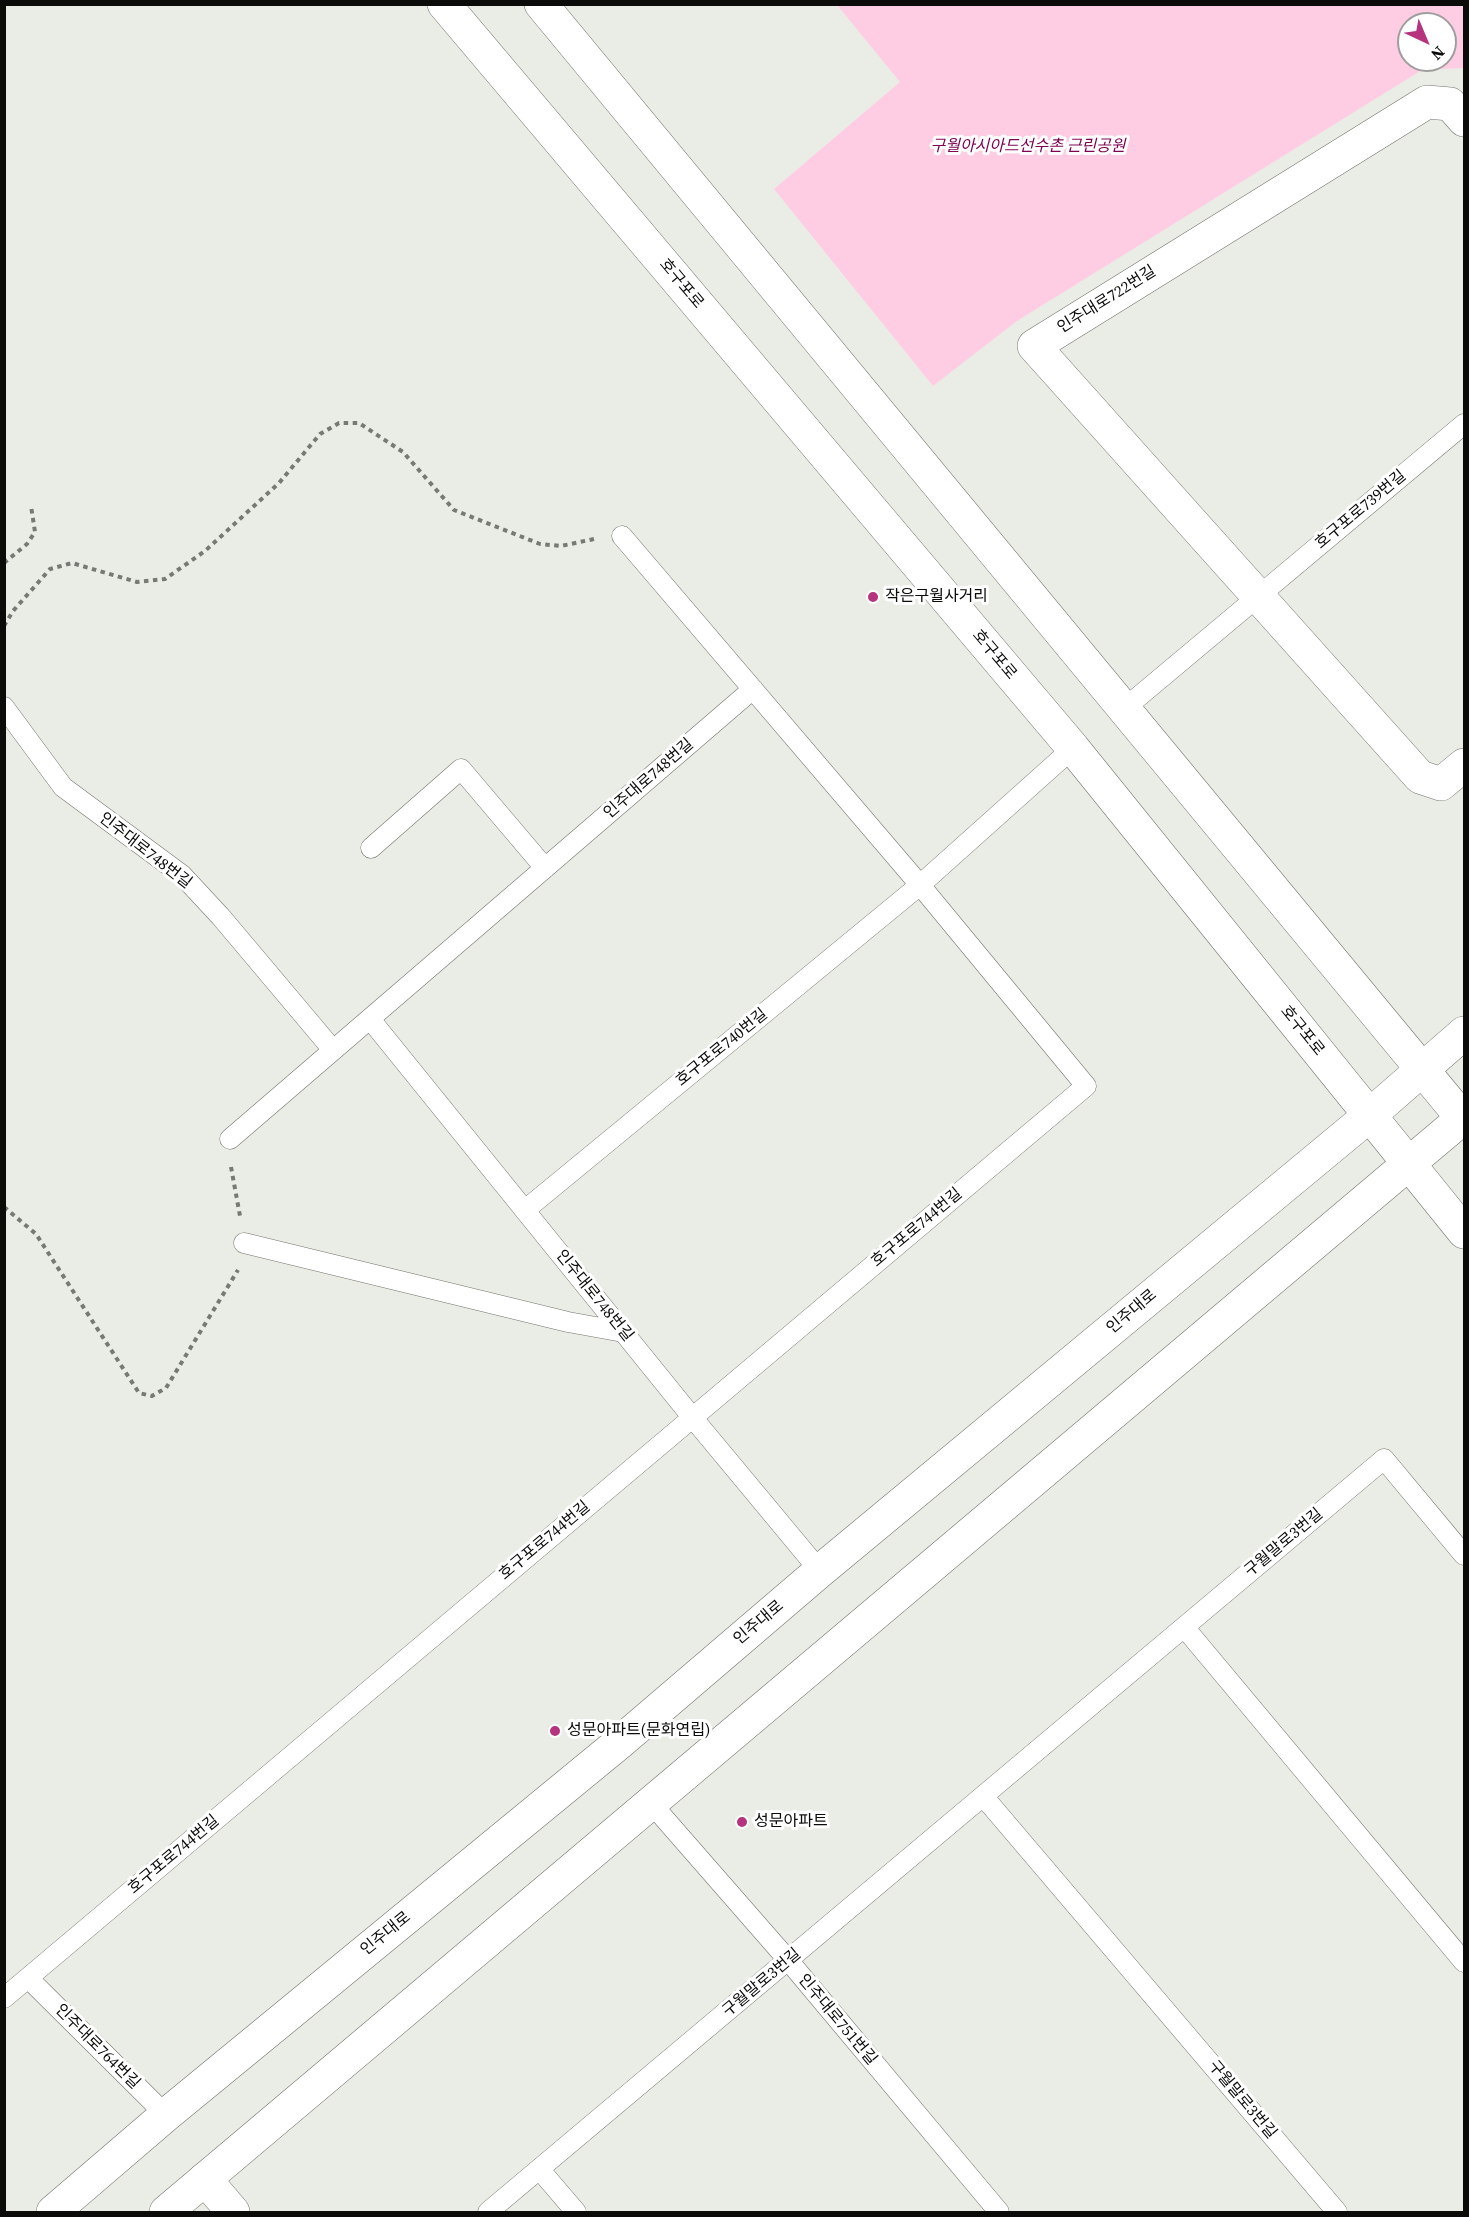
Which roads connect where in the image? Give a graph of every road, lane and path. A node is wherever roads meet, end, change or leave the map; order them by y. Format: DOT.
graph roads {
  1 [pos="444,4"];
  2 [pos="541,4"];
  3 [pos="1464,120"];
  4 [pos="1464,424"];
  5 [pos="31,506"];
  6 [pos="622,536"];
  7 [pos="4,563"];
  8 [pos="1257,596"];
  9 [pos="4,626"];
  10 [pos="753,689"];
  11 [pos="4,706"];
  12 [pos="1125,708"];
  13 [pos="1073,748"];
  14 [pos="1453,774"];
  15 [pos="371,848"];
  16 [pos="545,868"];
  17 [pos="920,885"];
  18 [pos="370,1019"];
  19 [pos="1464,1033"];
  20 [pos="333,1050"];
  21 [pos="1423,1069"];
  22 [pos="1370,1115"];
  23 [pos="1464,1119"];
  24 [pos="230,1139"];
  25 [pos="1409,1164"];
  26 [pos="4,1207"];
  27 [pos="525,1210"];
  28 [pos="1464,1232"];
  29 [pos="244,1244"];
  30 [pos="623,1332"];
  31 [pos="692,1417"];
  32 [pos="1464,1555"];
  33 [pos="820,1571"];
  34 [pos="1184,1627"];
  35 [pos="983,1796"];
  36 [pos="650,1802"];
  37 [pos="788,1960"];
  38 [pos="1464,1962"];
  39 [pos="28,1978"];
  40 [pos="4,1998"];
  41 [pos="166,2115"];
  42 [pos="540,2170"];
  43 [pos="205,2179"];
  44 [pos="53,2212"];
  45 [pos="166,2212"];
  46 [pos="233,2212"];
  47 [pos="488,2212"];
  48 [pos="576,2212"];
  49 [pos="999,2212"];
  50 [pos="1337,2212"];
  1 -- 13 [label="main road, 호구포로"];
  2 -- 12 [label="main road"];
  3 -- 8 [label="main road, 인주대로722번길"];
  4 -- 8 [label="lane, 호구포로739번길"];
  5 -- 7 [label="path"];
  6 -- 9 [label="path"];
  6 -- 10 [label="lane"];
  8 -- 12 [label="lane, 호구포로739번길"];
  8 -- 14 [label="main road"];
  10 -- 16 [label="lane, 인주대로748번길"];
  10 -- 17 [label="lane"];
  11 -- 20 [label="lane, 인주대로748번길"];
  12 -- 21 [label="main road"];
  13 -- 17 [label="lane, 호구포로740번길"];
  13 -- 22 [label="main road, 호구포로"];
  15 -- 16 [label="lane"];
  16 -- 18 [label="lane, 인주대로748번길"];
  17 -- 27 [label="lane, 호구포로740번길"];
  17 -- 31 [label="lane, 호구포로744번길"];
  18 -- 20 [label="lane, 인주대로748번길"];
  18 -- 27 [label="lane, 인주대로748번길"];
  19 -- 21 [label="main road, 인주대로"];
  20 -- 24 [label="lane, 인주대로748번길"];
  21 -- 22 [label="main road, 인주대로"];
  21 -- 23 [label="main road"];
  22 -- 25 [label="main road, 호구포로"];
  22 -- 33 [label="main road, 인주대로"];
  23 -- 25 [label="main road"];
  24 -- 29 [label="path"];
  25 -- 28 [label="main road, 호구포로"];
  25 -- 36 [label="main road"];
  26 -- 29 [label="path"];
  27 -- 30 [label="lane, 인주대로748번길"];
  29 -- 30 [label="lane"];
  30 -- 31 [label="lane, 인주대로748번길"];
  31 -- 33 [label="lane, 인주대로748번길"];
  31 -- 39 [label="lane, 호구포로744번길"];
  32 -- 34 [label="lane, 구월말로3번길"];
  33 -- 41 [label="main road, 인주대로"];
  34 -- 35 [label="lane, 구월말로3번길"];
  34 -- 38 [label="lane"];
  35 -- 37 [label="lane, 구월말로3번길"];
  35 -- 50 [label="lane, 구월말로3번길"];
  36 -- 37 [label="lane, 인주대로751번길"];
  36 -- 43 [label="main road"];
  37 -- 42 [label="lane, 구월말로3번길"];
  37 -- 49 [label="lane, 인주대로751번길"];
  39 -- 40 [label="lane, 호구포로744번길"];
  39 -- 41 [label="lane, 인주대로764번길"];
  41 -- 44 [label="main road, 인주대로"];
  42 -- 47 [label="lane, 구월말로3번길"];
  42 -- 48 [label="lane"];
  43 -- 45 [label="main road"];
  43 -- 46 [label="main road"];
}
